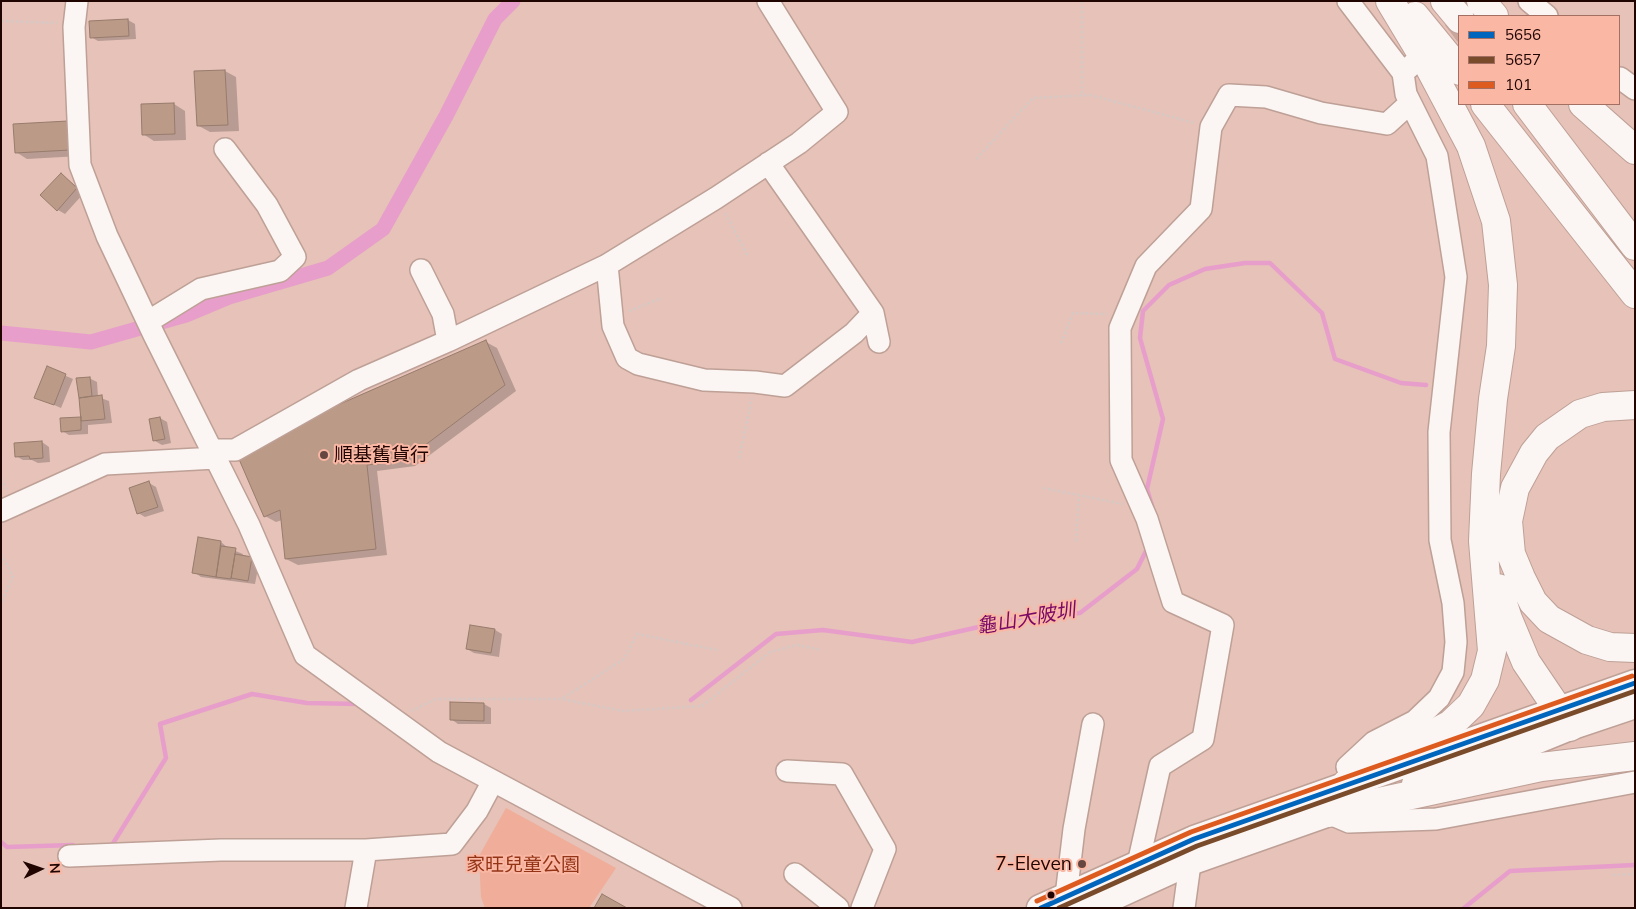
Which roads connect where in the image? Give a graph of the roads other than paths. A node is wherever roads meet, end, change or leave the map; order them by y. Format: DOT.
graph roads {
  1 [pos="77,1"];
  2 [pos="768,1"];
  3 [pos="1348,1"];
  4 [pos="1390,1"];
  5 [pos="1403,1"];
  6 [pos="1445,1"];
  7 [pos="1481,1"];
  8 [pos="1529,1"];
  9 [pos="1493,15"];
  10 [pos="1545,15"];
  11 [pos="1458,17"];
  12 [pos="1458,69"];
  13 [pos="1621,79"];
  14 [pos="1635,89"];
  15 [pos="1410,103"];
  16 [pos="1486,105"];
  17 [pos="1527,105"];
  18 [pos="1584,105"];
  19 [pos="226,149"];
  20 [pos="1635,150"];
  21 [pos="768,163"];
  22 [pos="1635,246"];
  23 [pos="607,264"];
  24 [pos="421,270"];
  25 [pos="1635,294"];
  26 [pos="873,313"];
  27 [pos="151,326"];
  28 [pos="448,342"];
  29 [pos="879,342"];
  30 [pos="1635,405"];
  31 [pos="214,454"];
  32 [pos="1,511"];
  33 [pos="1483,542"];
  34 [pos="1635,648"];
  35 [pos="1635,683"];
  36 [pos="1635,705"];
  37 [pos="1564,718"];
  38 [pos="1093,724"];
  39 [pos="1635,756"];
  40 [pos="787,771"];
  41 [pos="493,781"];
  42 [pos="1635,782"];
  43 [pos="1346,784"];
  44 [pos="1320,805"];
  45 [pos="366,850"];
  46 [pos="1192,850"];
  47 [pos="69,856"];
  48 [pos="795,874"];
  49 [pos="1124,885"];
  50 [pos="1069,902"];
  51 [pos="356,908"];
  52 [pos="731,908"];
  53 [pos="838,908"];
  54 [pos="862,908"];
  55 [pos="1040,908"];
  56 [pos="1089,908"];
  57 [pos="1184,908"];
  1 -- 27 [label="street"];
  2 -- 21 [label="street"];
  3 -- 15 [label="street"];
  4 -- 33 [label="highway"];
  5 -- 12 [label="highway"];
  6 -- 11 [label="highway"];
  7 -- 9 [label="highway"];
  8 -- 10 [label="street"];
  13 -- 14 [label="street"];
  15 -- 44 [label="street"];
  15 -- 49 [label="street"];
  16 -- 25 [label="highway"];
  17 -- 22 [label="highway"];
  18 -- 20 [label="highway"];
  19 -- 27 [label="street"];
  21 -- 23 [label="street"];
  21 -- 26 [label="street"];
  23 -- 26 [label="street"];
  23 -- 28 [label="street"];
  24 -- 28 [label="street"];
  26 -- 29 [label="street"];
  27 -- 31 [label="street"];
  28 -- 31 [label="street"];
  30 -- 34 [label="highway"];
  31 -- 32 [label="street"];
  31 -- 41 [label="street"];
  33 -- 37 [label="highway"];
  33 -- 43 [label="highway"];
  35 -- 37 [label="main road"];
  36 -- 37 [label="main road"];
  37 -- 43 [label="main road"];
  37 -- 44 [label="main road"];
  38 -- 50 [label="street"];
  39 -- 44 [label="highway"];
  40 -- 54 [label="street"];
  41 -- 45 [label="street"];
  41 -- 52 [label="street"];
  42 -- 44 [label="street"];
  43 -- 44 [label="main road"];
  44 -- 46 [label="main road"];
  45 -- 47 [label="street"];
  45 -- 51 [label="street"];
  46 -- 49 [label="main road"];
  46 -- 57 [label="street"];
  48 -- 53 [label="street"];
  49 -- 50 [label="main road"];
  49 -- 56 [label="main road"];
  50 -- 55 [label="main road"];
}
